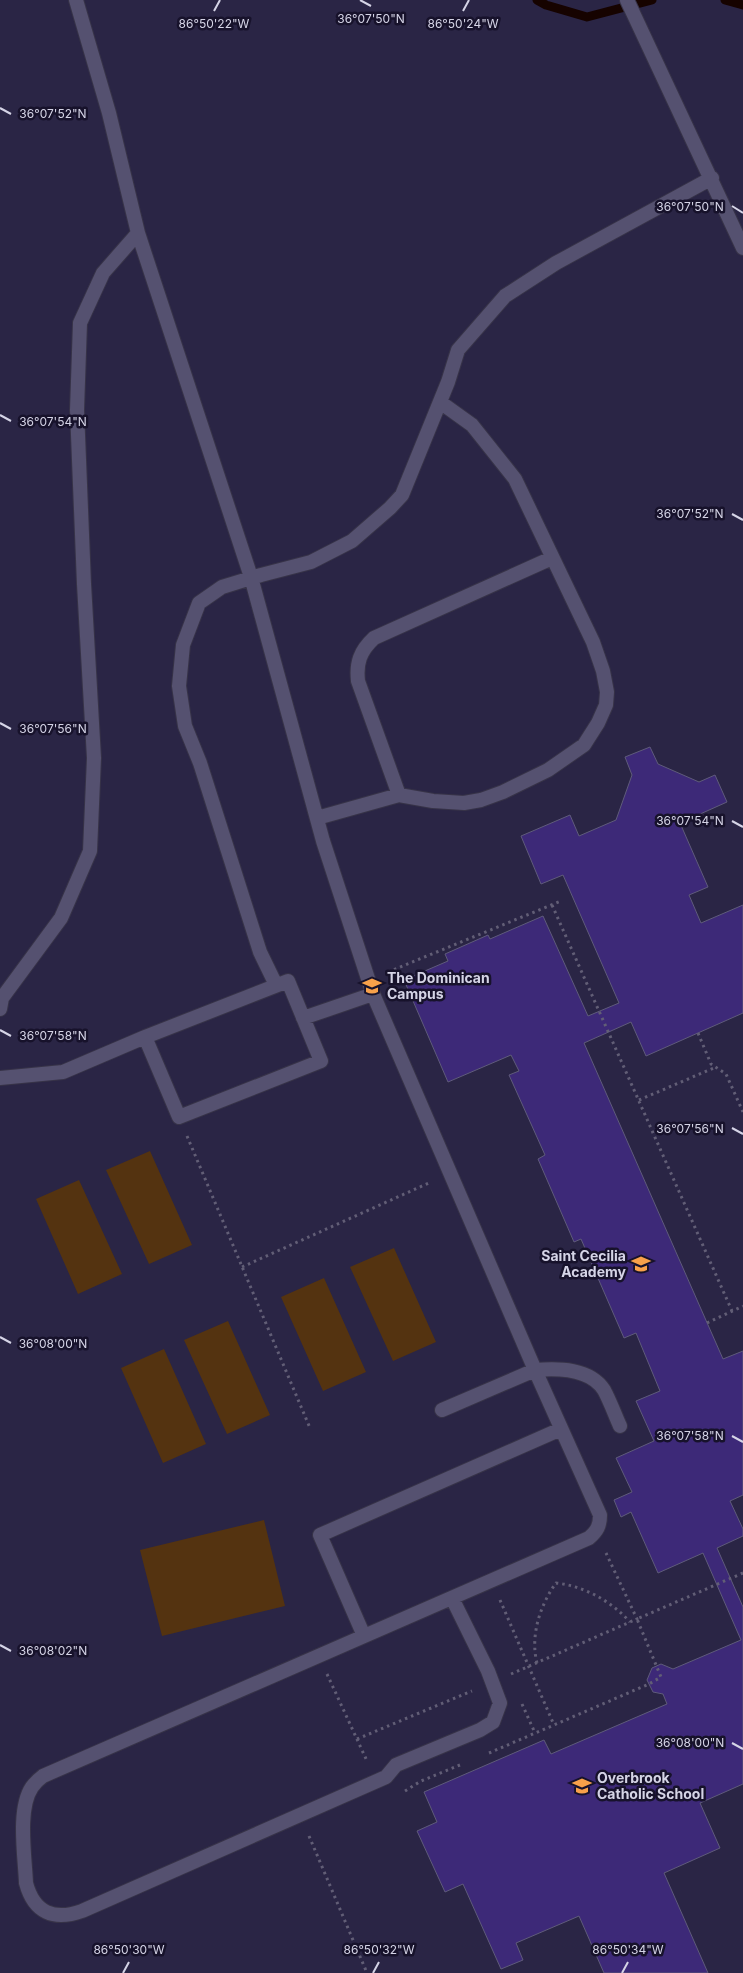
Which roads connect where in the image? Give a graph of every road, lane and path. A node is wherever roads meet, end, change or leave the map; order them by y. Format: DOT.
graph roads {
  1 [pos="76,0"];
  2 [pos="627,0"];
  3 [pos="712,178"];
  4 [pos="138,233"];
  5 [pos="743,248"];
  6 [pos="440,402"];
  7 [pos="552,558"];
  8 [pos="251,577"];
  9 [pos="399,795"];
  10 [pos="317,818"];
  11 [pos="561,901"];
  12 [pos="552,905"];
  13 [pos="276,985"];
  14 [pos="371,987"];
  15 [pos="0,1008"];
  16 [pos="303,1018"];
  17 [pos="698,1033"];
  18 [pos="145,1037"];
  19 [pos="717,1067"];
  20 [pos="0,1078"];
  21 [pos="639,1100"];
  22 [pos="743,1112"];
  23 [pos="179,1117"];
  24 [pos="451,1174"];
  25 [pos="242,1267"];
  26 [pos="743,1306"];
  27 [pos="732,1311"];
  28 [pos="707,1323"];
  29 [pos="535,1370"];
  30 [pos="442,1410"];
  31 [pos="620,1426"];
  32 [pos="310,1428"];
  33 [pos="561,1429"];
  34 [pos="598,1556"];
  35 [pos="743,1573"];
  36 [pos="452,1598"];
  37 [pos="498,1598"];
  38 [pos="637,1619"];
  39 [pos="630,1622"];
  40 [pos="364,1636"];
  41 [pos="318,1656"];
  42 [pos="537,1662"];
  43 [pos="529,1666"];
  44 [pos="513,1683"];
  45 [pos="473,1690"];
  46 [pos="520,1700"];
  47 [pos="554,1725"];
  48 [pos="535,1733"];
  49 [pos="357,1739"];
  50 [pos="482,1755"];
  51 [pos="465,1763"];
  52 [pos="370,1766"];
  53 [pos="400,1794"];
  54 [pos="317,1832"];
  55 [pos="309,1836"];
  56 [pos="300,1839"];
  57 [pos="367,1973"];
  1 -- 4 [label="lane"];
  2 -- 3 [label="lane"];
  3 -- 5 [label="lane"];
  3 -- 6 [label="lane"];
  4 -- 8 [label="lane"];
  4 -- 15 [label="lane"];
  6 -- 7 [label="lane"];
  6 -- 8 [label="lane"];
  7 -- 9 [label="lane"];
  7 -- 9 [label="lane"];
  8 -- 10 [label="lane"];
  8 -- 13 [label="lane"];
  9 -- 10 [label="lane"];
  10 -- 14 [label="lane"];
  11 -- 12 [label="path"];
  12 -- 14 [label="path"];
  12 -- 21 [label="path"];
  13 -- 16 [label="lane"];
  13 -- 18 [label="lane"];
  14 -- 16 [label="lane"];
  14 -- 24 [label="lane"];
  16 -- 23 [label="lane"];
  17 -- 19 [label="path"];
  18 -- 20 [label="lane"];
  18 -- 23 [label="lane"];
  19 -- 21 [label="path"];
  19 -- 22 [label="path"];
  21 -- 27 [label="path"];
  23 -- 25 [label="path"];
  24 -- 25 [label="path"];
  24 -- 29 [label="lane"];
  25 -- 32 [label="path"];
  26 -- 27 [label="path"];
  27 -- 28 [label="path"];
  29 -- 30 [label="lane"];
  29 -- 31 [label="lane"];
  29 -- 33 [label="lane"];
  33 -- 36 [label="lane"];
  33 -- 40 [label="lane"];
  34 -- 38 [label="path"];
  35 -- 38 [label="path"];
  36 -- 40 [label="lane"];
  36 -- 41 [label="lane"];
  37 -- 43 [label="path"];
  38 -- 39 [label="path"];
  38 -- 47 [label="path"];
  39 -- 42 [label="path"];
  39 -- 42 [label="path"];
  40 -- 41 [label="lane"];
  41 -- 49 [label="path"];
  42 -- 43 [label="path"];
  43 -- 44 [label="path"];
  43 -- 47 [label="path"];
  45 -- 49 [label="path"];
  46 -- 48 [label="path"];
  47 -- 48 [label="path"];
  48 -- 50 [label="path"];
  49 -- 52 [label="path"];
  51 -- 53 [label="path"];
  54 -- 55 [label="path"];
  55 -- 56 [label="path"];
  55 -- 57 [label="path"];
}
